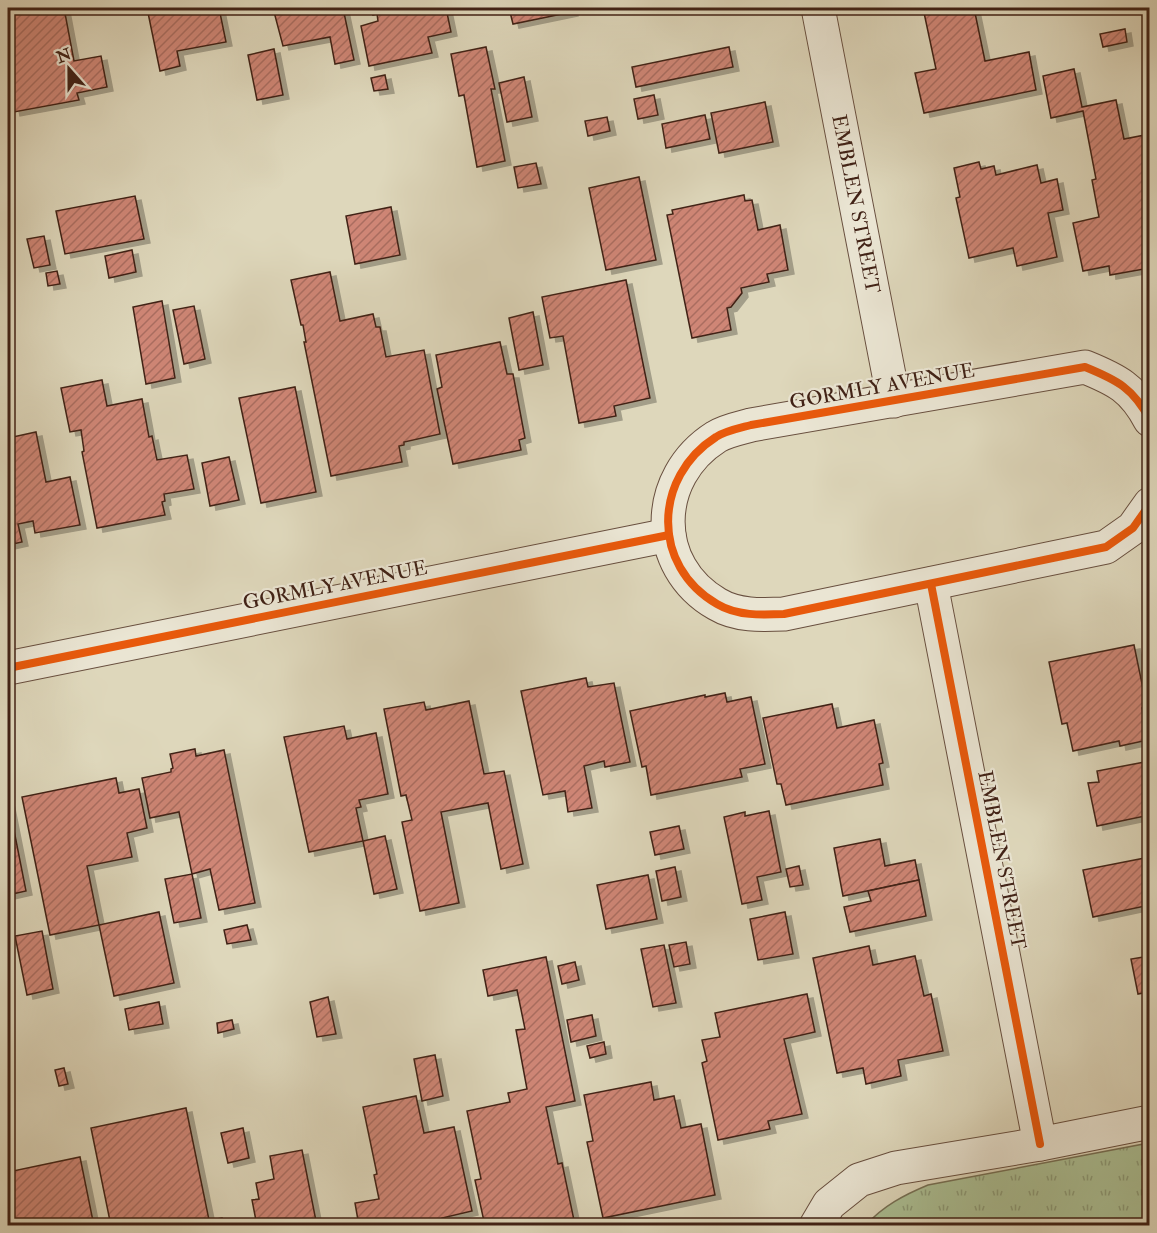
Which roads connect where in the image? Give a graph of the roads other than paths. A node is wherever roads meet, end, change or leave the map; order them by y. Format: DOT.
graph roads {
  1 [pos="818,8"];
  2 [pos="894,401"];
  3 [pos="1149,420"];
  4 [pos="1149,504"];
  5 [pos="669,535"];
  6 [pos="932,584"];
  7 [pos="8,668"];
  8 [pos="1149,1122"];
  9 [pos="1040,1144"];
  10 [pos="816,1226"];
  1 -- 2 [label="street, EMBLEN STREET"];
  2 -- 3 [label="street, GORMLY AVENUE"];
  2 -- 5 [label="street, GORMLY AVENUE"];
  4 -- 6 [label="street, GORMLY AVENUE"];
  5 -- 6 [label="street, GORMLY AVENUE"];
  5 -- 7 [label="street, GORMLY AVENUE"];
  6 -- 9 [label="street, EMBLEN STREET"];
  8 -- 9 [label="street"];
  9 -- 10 [label="street"];
}
